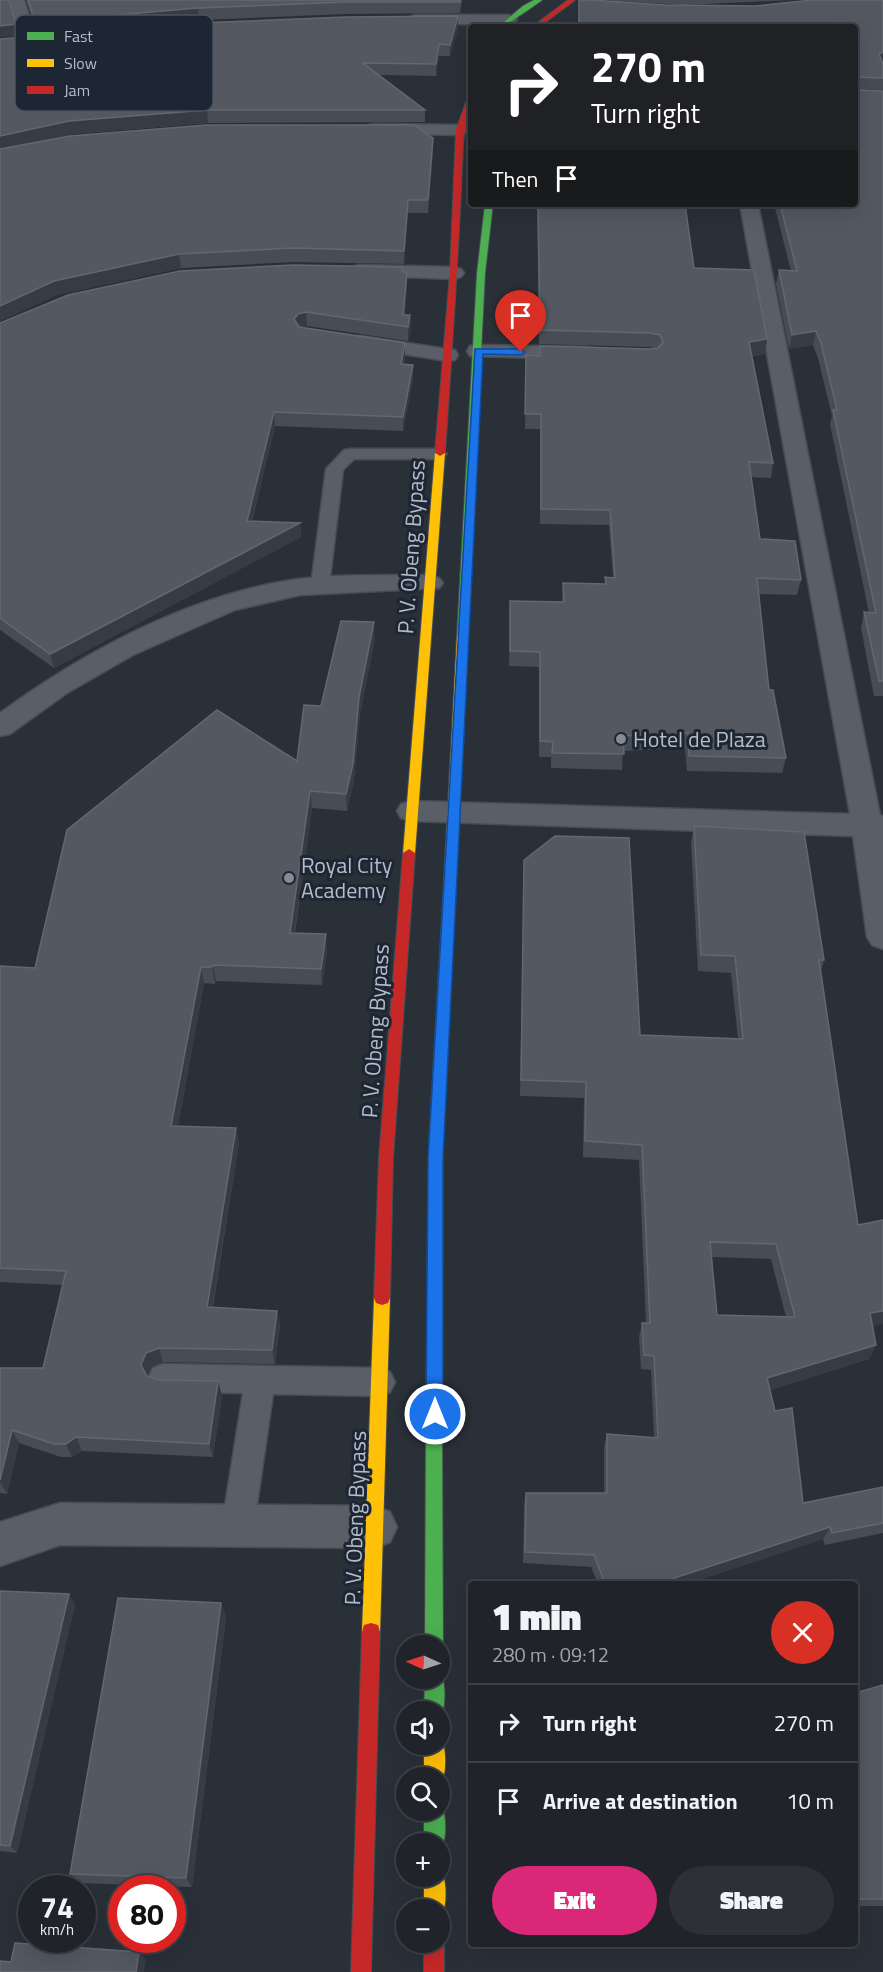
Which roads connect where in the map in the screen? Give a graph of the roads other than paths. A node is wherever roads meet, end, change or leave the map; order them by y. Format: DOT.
graph roads {
  1 [pos="17,0"];
  2 [pos="539,0"];
  3 [pos="570,1"];
  4 [pos="591,7"];
  5 [pos="24,15"];
  6 [pos="401,20"];
  7 [pos="505,23"];
  8 [pos="539,24"];
  9 [pos="15,41"];
  10 [pos="10,42"];
  11 [pos="468,106"];
  12 [pos="359,129"];
  13 [pos="460,130"];
  14 [pos="489,207"];
  15 [pos="749,207"];
  16 [pos="340,271"];
  17 [pos="454,273"];
  18 [pos="342,339"];
  19 [pos="478,351"];
  20 [pos="603,354"];
  21 [pos="447,355"];
  22 [pos="439,454"];
  23 [pos="430,584"];
  24 [pos="320,586"];
  25 [pos="0,727"];
  26 [pos="412,811"];
  27 [pos="453,812"];
  28 [pos="875,826"];
  29 [pos="883,938"];
  30 [pos="163,1378"];
  31 [pos="260,1379"];
  32 [pos="380,1382"];
  33 [pos="238,1525"];
  34 [pos="375,1527"];
  35 [pos="0,1544"];
  36 [pos="434,1635"];
  37 [pos="434,1953"];
  38 [pos="361,1972"];
  39 [pos="434,1972"];
  1 -- 5 [label="street"];
  2 -- 7 [label="highway"];
  3 -- 4 [label="street"];
  3 -- 8 [label="highway"];
  6 -- 7 [label="street"];
  9 -- 10 [label="street"];
  11 -- 13 [label="highway, P. V. Obeng Bypass"];
  12 -- 13 [label="street"];
  13 -- 17 [label="highway, P. V. Obeng Bypass"];
  14 -- 19 [label="highway"];
  15 -- 28 [label="street"];
  16 -- 17 [label="street"];
  17 -- 21 [label="highway, P. V. Obeng Bypass"];
  18 -- 21 [label="street"];
  19 -- 20 [label="street"];
  19 -- 27 [label="highway"];
  21 -- 22 [label="highway, P. V. Obeng Bypass"];
  22 -- 23 [label="highway, P. V. Obeng Bypass"];
  22 -- 24 [label="lane"];
  23 -- 24 [label="street"];
  23 -- 26 [label="highway, P. V. Obeng Bypass"];
  24 -- 25 [label="street"];
  26 -- 27 [label="street"];
  26 -- 32 [label="highway, P. V. Obeng Bypass"];
  27 -- 28 [label="street"];
  27 -- 36 [label="highway"];
  28 -- 29 [label="street"];
  30 -- 31 [label="lane"];
  31 -- 32 [label="lane"];
  31 -- 33 [label="lane"];
  32 -- 34 [label="highway, P. V. Obeng Bypass"];
  33 -- 34 [label="street"];
  33 -- 35 [label="street"];
  34 -- 38 [label="highway, P. V. Obeng Bypass"];
  37 -- 39 [label="highway"];
}
